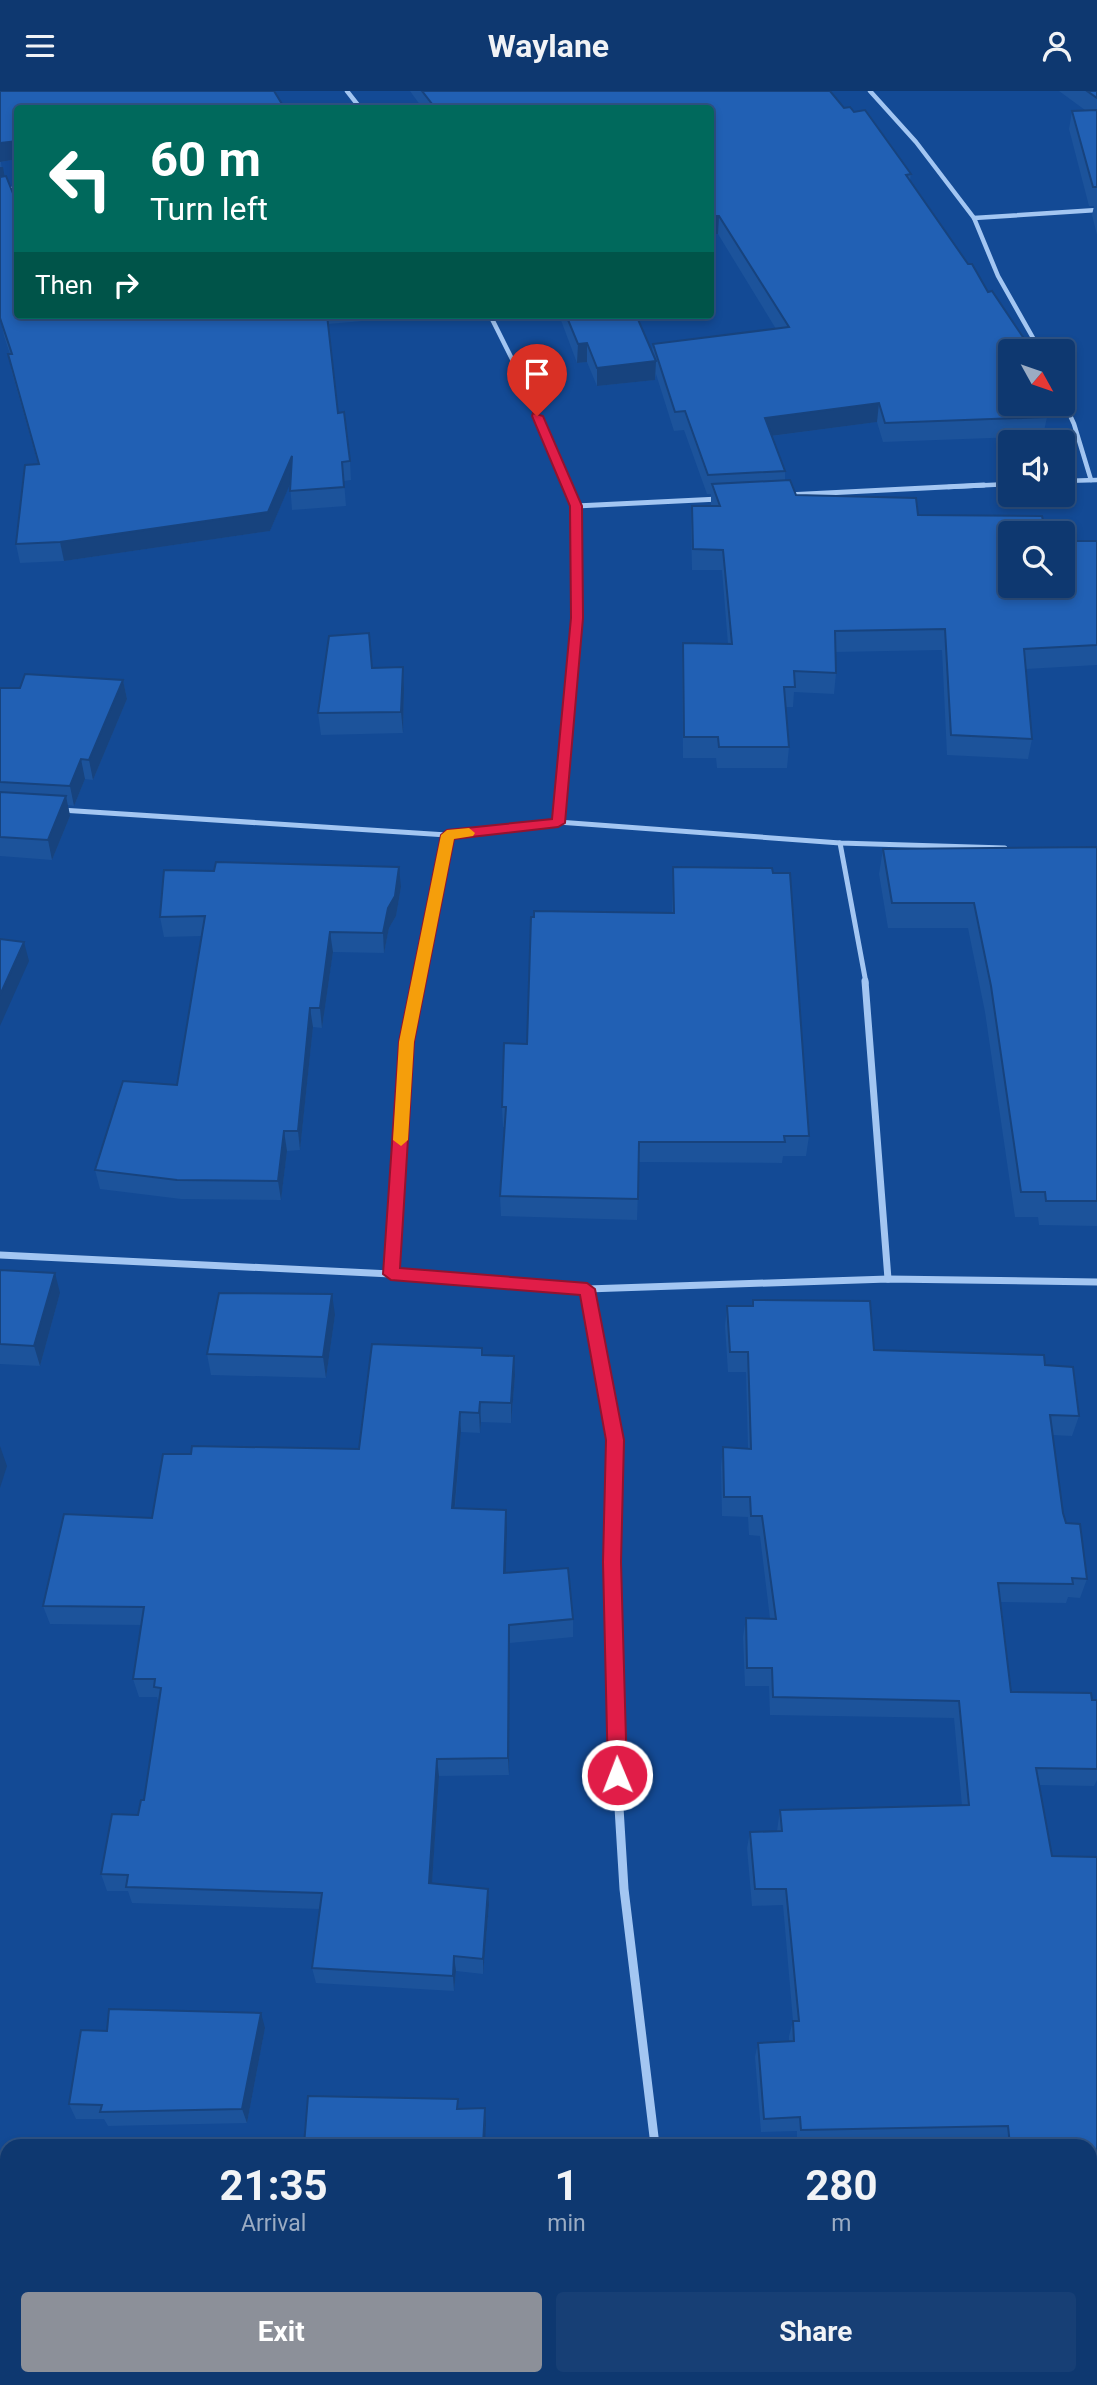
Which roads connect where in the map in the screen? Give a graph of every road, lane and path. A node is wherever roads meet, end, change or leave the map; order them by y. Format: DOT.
graph roads {
  1 [pos="347,91"];
  2 [pos="870,91"];
  3 [pos="358,105"];
  4 [pos="1097,210"];
  5 [pos="974,218"];
  6 [pos="492,319"];
  7 [pos="1034,339"];
  8 [pos="1071,417"];
  9 [pos="1094,480"];
  10 [pos="1075,481"];
  11 [pos="998,485"];
  12 [pos="779,496"];
  13 [pos="725,499"];
  14 [pos="576,506"];
  15 [pos="54,810"];
  16 [pos="558,823"];
  17 [pos="447,835"];
  18 [pos="840,843"];
  19 [pos="1016,849"];
  20 [pos="0,1255"];
  21 [pos="391,1274"];
  22 [pos="888,1279"];
  23 [pos="1097,1282"];
  24 [pos="587,1289"];
  25 [pos="654,2139"];
  1 -- 3 [label="street"];
  2 -- 5 [label="street"];
  4 -- 5 [label="street"];
  5 -- 7 [label="street"];
  6 -- 14 [label="street"];
  8 -- 9 [label="street"];
  9 -- 10 [label="street"];
  11 -- 12 [label="street"];
  13 -- 14 [label="street"];
  14 -- 16 [label="street"];
  15 -- 17 [label="street"];
  16 -- 17 [label="street"];
  16 -- 18 [label="street"];
  17 -- 21 [label="street"];
  18 -- 19 [label="street"];
  18 -- 22 [label="street"];
  20 -- 21 [label="street"];
  21 -- 24 [label="street"];
  22 -- 23 [label="street"];
  22 -- 24 [label="street"];
  24 -- 25 [label="street"];
}
